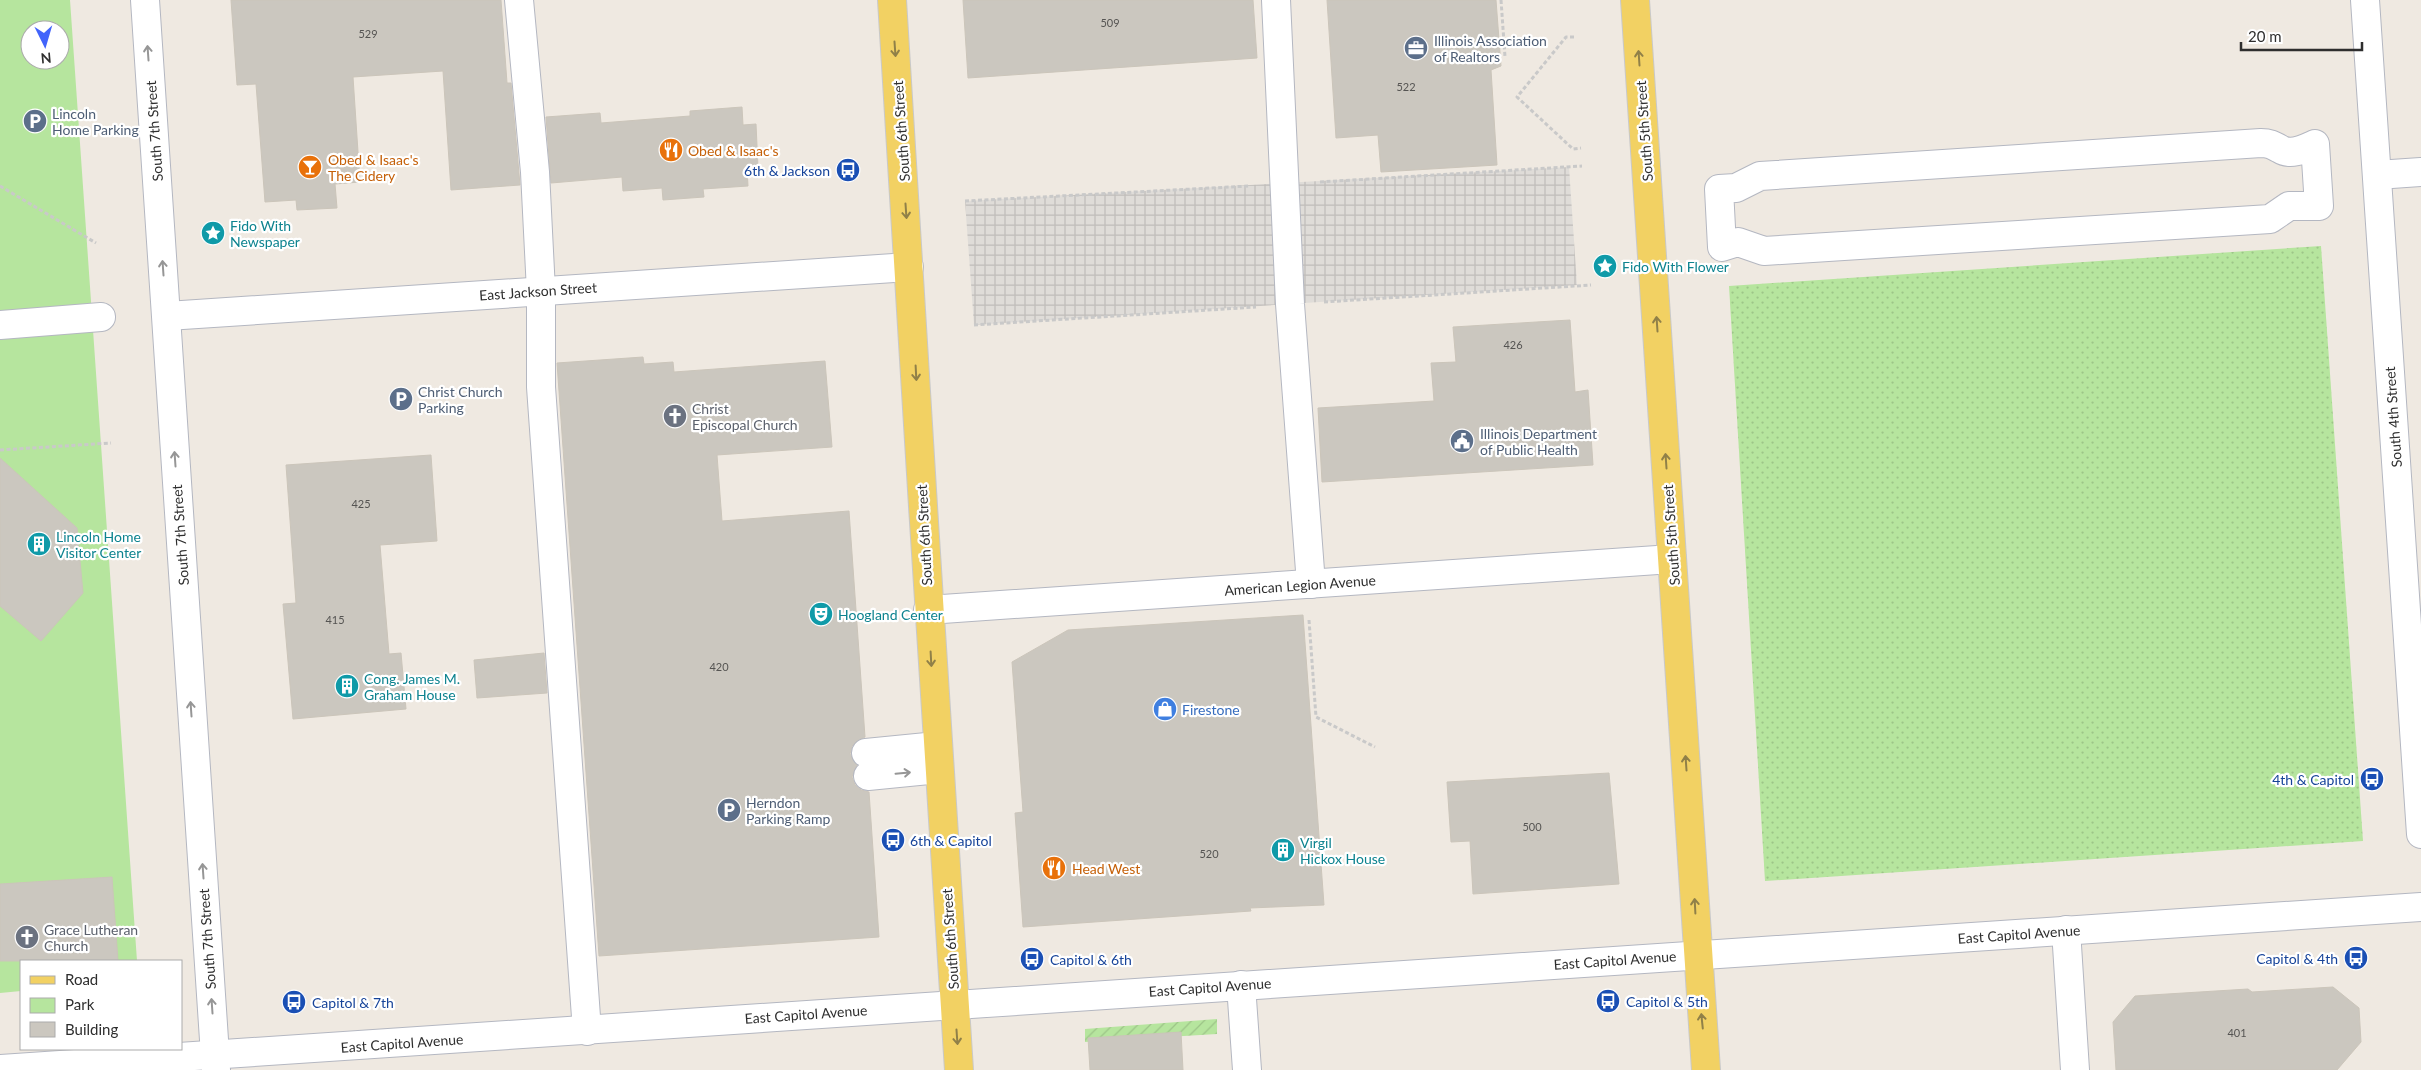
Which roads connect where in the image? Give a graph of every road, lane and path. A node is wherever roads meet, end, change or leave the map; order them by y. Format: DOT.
graph roads {
  1 [pos="145,0"];
  2 [pos="519,0"];
  3 [pos="892,0"];
  4 [pos="1276,0"];
  5 [pos="1501,0"];
  6 [pos="1635,0"];
  7 [pos="2365,0"];
  8 [pos="1574,37"];
  9 [pos="1505,57"];
  10 [pos="1581,148"];
  11 [pos="2421,172"];
  12 [pos="2377,175"];
  13 [pos="0,186"];
  14 [pos="2319,206"];
  15 [pos="96,243"];
  16 [pos="909,267"];
  17 [pos="541,291"];
  18 [pos="167,316"];
  19 [pos="101,317"];
  20 [pos="0,325"];
  21 [pos="111,443"];
  22 [pos="0,450"];
  23 [pos="1672,559"];
  24 [pos="1310,584"];
  25 [pos="928,610"];
  26 [pos="1309,619"];
  27 [pos="2414,630"];
  28 [pos="1375,748"];
  29 [pos="938,758"];
  30 [pos="867,764"];
  31 [pos="2421,834"];
  32 [pos="2421,906"];
  33 [pos="2066,930"];
  34 [pos="1697,955"];
  35 [pos="1241,985"];
  36 [pos="955,1004"];
  37 [pos="587,1030"];
  38 [pos="215,1062"];
  39 [pos="0,1069"];
  40 [pos="959,1070"];
  41 [pos="1247,1070"];
  42 [pos="1706,1070"];
  43 [pos="2076,1070"];
  18 -- 1 [label="street, South 7th Street, one-way"];
  2 -- 17 [label="street"];
  3 -- 16 [label="main road, South 6th Street, one-way"];
  4 -- 24 [label="street"];
  5 -- 9 [label="path"];
  23 -- 6 [label="main road, South 5th Street, one-way"];
  7 -- 12 [label="street, South 4th Street"];
  8 -- 10 [label="path"];
  11 -- 12 [label="street"];
  12 -- 27 [label="street, South 4th Street"];
  13 -- 15 [label="path"];
  14 -- 14 [label="street"];
  16 -- 17 [label="street, East Jackson Street"];
  16 -- 25 [label="main road, South 6th Street, one-way"];
  17 -- 18 [label="street, East Jackson Street"];
  17 -- 37 [label="street"];
  38 -- 18 [label="street, South 7th Street, one-way"];
  19 -- 20 [label="street"];
  21 -- 22 [label="path"];
  23 -- 24 [label="street, American Legion Avenue"];
  34 -- 23 [label="main road, South 5th Street, one-way"];
  24 -- 25 [label="street, American Legion Avenue"];
  25 -- 29 [label="main road, South 6th Street, one-way"];
  26 -- 28 [label="path"];
  27 -- 31 [label="street, South 4th Street"];
  29 -- 30 [label="street"];
  29 -- 36 [label="main road, South 6th Street"];
  32 -- 33 [label="street, East Capitol Avenue"];
  33 -- 34 [label="street, East Capitol Avenue"];
  33 -- 43 [label="street"];
  34 -- 35 [label="street, East Capitol Avenue"];
  42 -- 34 [label="main road, South 5th Street, one-way"];
  35 -- 36 [label="street, East Capitol Avenue"];
  35 -- 41 [label="street"];
  36 -- 37 [label="street, East Capitol Avenue"];
  36 -- 40 [label="main road, South 6th Street, one-way"];
  37 -- 38 [label="street, East Capitol Avenue"];
  38 -- 39 [label="street, East Capitol Avenue"];
}
